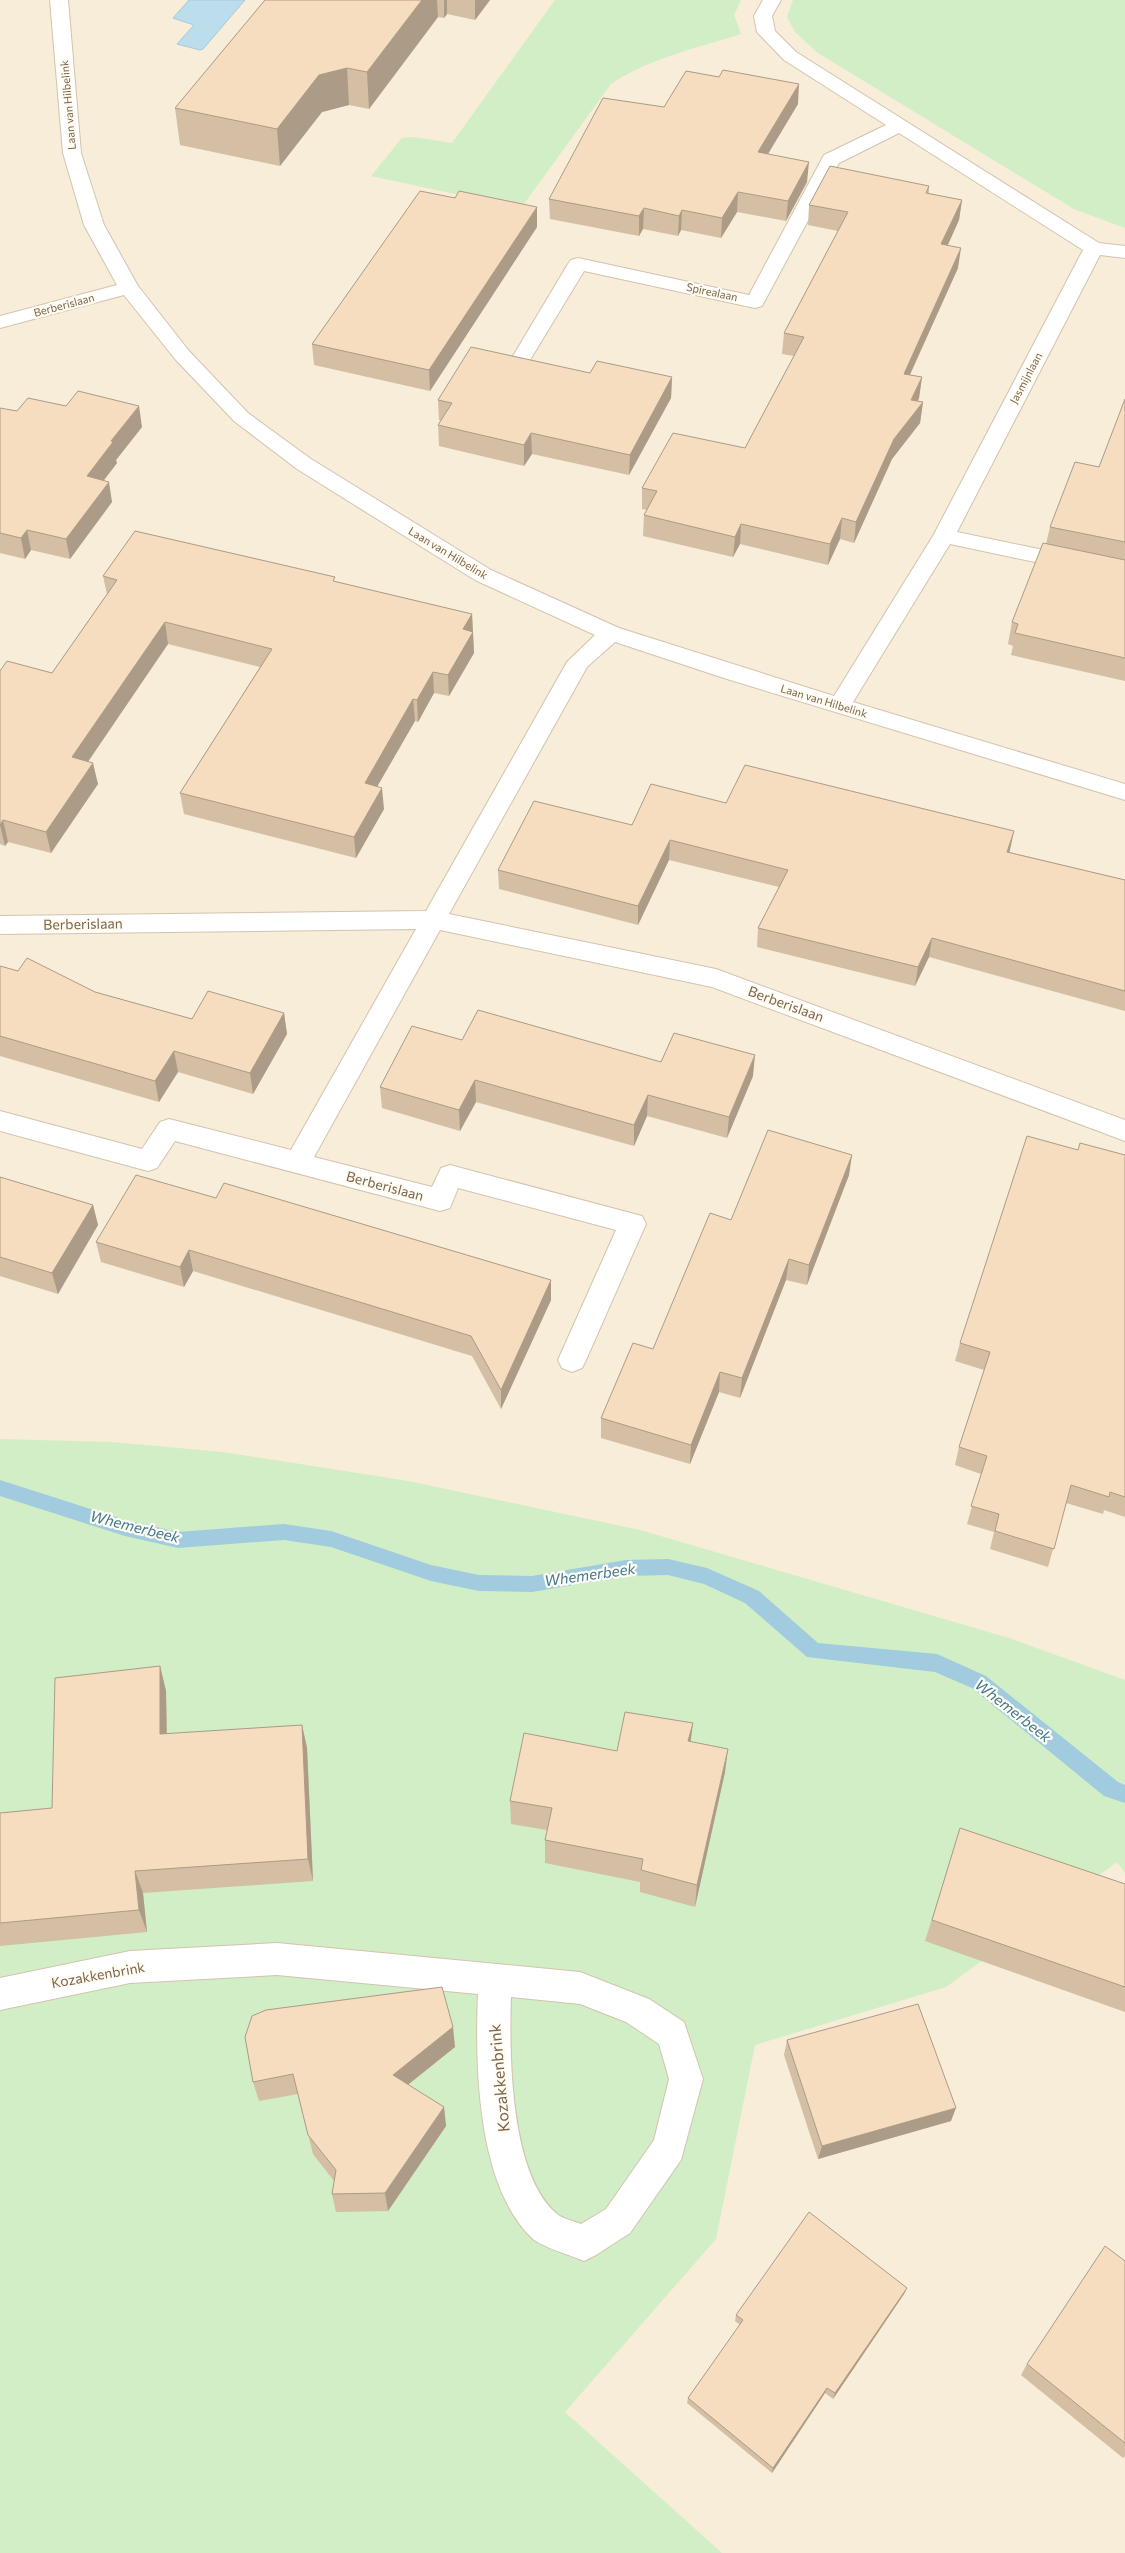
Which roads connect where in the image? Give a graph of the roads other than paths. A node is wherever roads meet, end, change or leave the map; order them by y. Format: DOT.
graph roads {
  1 [pos="59,0"];
  2 [pos="772,0"];
  3 [pos="898,126"];
  4 [pos="1094,248"];
  5 [pos="1125,252"];
  6 [pos="129,288"];
  7 [pos="0,322"];
  8 [pos="520,361"];
  9 [pos="944,536"];
  10 [pos="1125,574"];
  11 [pos="611,633"];
  12 [pos="839,706"];
  13 [pos="1125,792"];
  14 [pos="435,920"];
  15 [pos="0,925"];
  16 [pos="0,1121"];
  17 [pos="1125,1131"];
  18 [pos="297,1163"];
  19 [pos="572,1360"];
  20 [pos="495,1979"];
  21 [pos="0,1994"];
  1 -- 6 [label="street, Laan van Hilbelink"];
  2 -- 3 [label="street"];
  3 -- 4 [label="street"];
  3 -- 8 [label="street, Spirealaan"];
  4 -- 5 [label="street"];
  4 -- 9 [label="street, Jasmijnlaan"];
  6 -- 7 [label="street, Berberislaan"];
  6 -- 11 [label="street, Laan van Hilbelink"];
  9 -- 10 [label="street"];
  9 -- 12 [label="street, Jasmijnlaan"];
  11 -- 12 [label="street, Laan van Hilbelink"];
  11 -- 14 [label="street"];
  12 -- 13 [label="street, Laan van Hilbelink"];
  14 -- 15 [label="street, Berberislaan"];
  14 -- 17 [label="street, Berberislaan"];
  14 -- 18 [label="street"];
  16 -- 18 [label="street, Berberislaan"];
  18 -- 19 [label="street, Berberislaan"];
  20 -- 20 [label="street, Kozakkenbrink"];
  20 -- 21 [label="street, Kozakkenbrink"];
}
